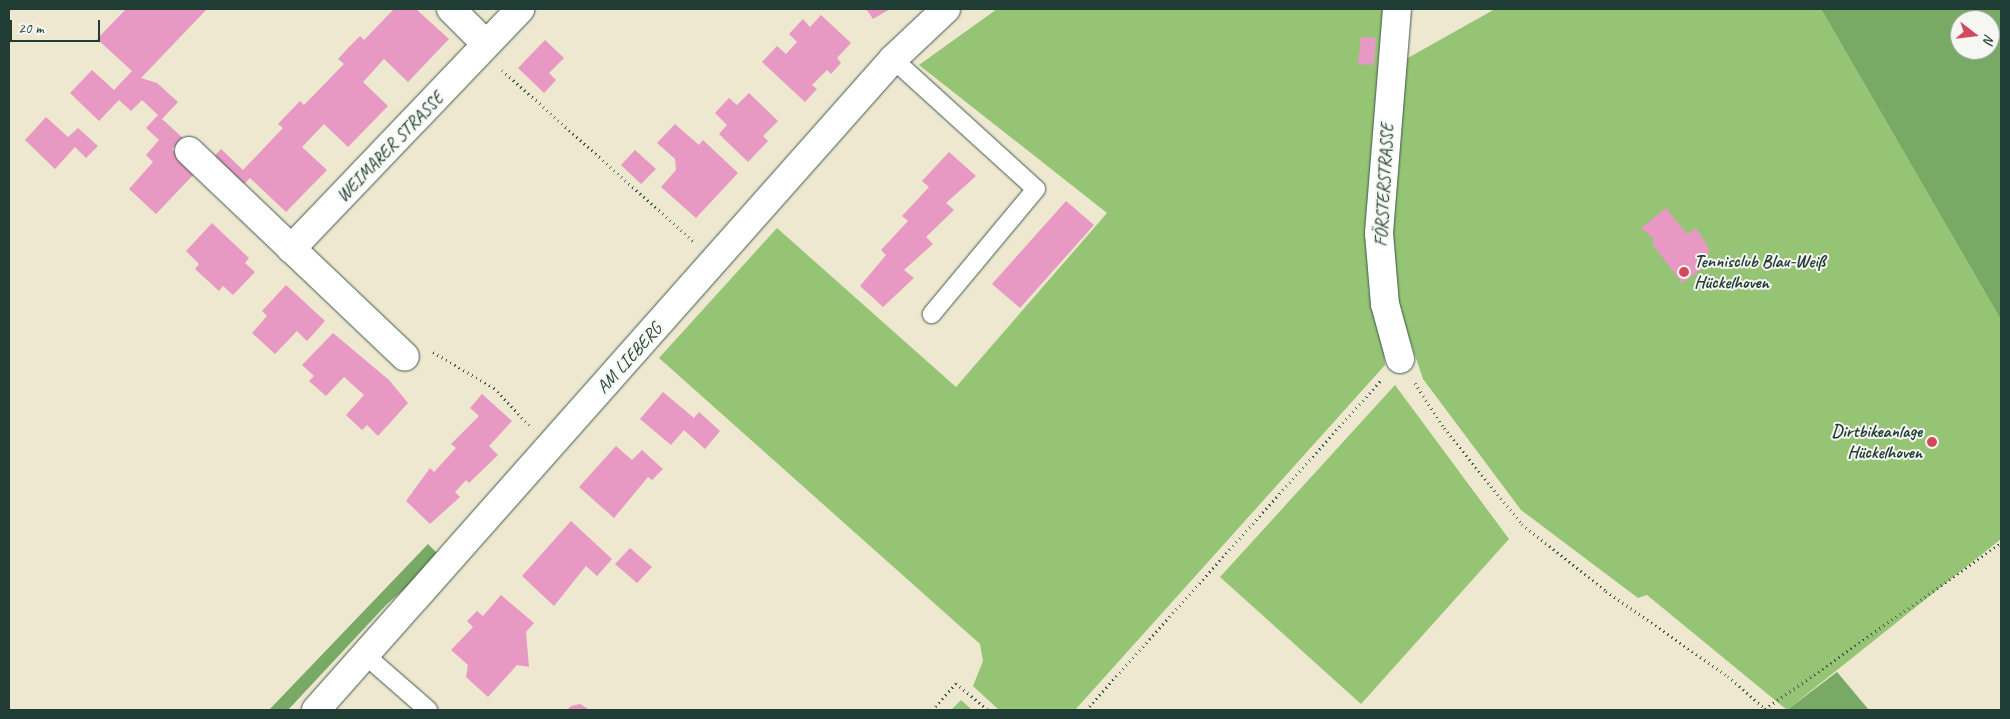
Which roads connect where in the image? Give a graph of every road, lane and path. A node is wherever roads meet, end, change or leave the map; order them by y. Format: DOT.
graph roads {
  1 [pos="451,9"];
  2 [pos="520,9"];
  3 [pos="946,9"];
  4 [pos="1397,9"];
  5 [pos="485,48"];
  6 [pos="893,59"];
  7 [pos="189,151"];
  8 [pos="291,250"];
  9 [pos="716,262"];
  10 [pos="932,314"];
  11 [pos="405,356"];
  12 [pos="1400,359"];
  13 [pos="547,448"];
  14 [pos="2001,543"];
  15 [pos="364,655"];
  16 [pos="316,710"];
  17 [pos="428,710"];
  18 [pos="932,710"];
  19 [pos="988,710"];
  20 [pos="1086,710"];
  21 [pos="1765,710"];
  1 -- 5 [label="street"];
  2 -- 5 [label="street, WEIMARER STRASSE"];
  3 -- 6 [label="street, AM LIEBERG"];
  4 -- 12 [label="street, FÖRSTERSTRASSE"];
  5 -- 8 [label="street, WEIMARER STRASSE"];
  5 -- 9 [label="path"];
  6 -- 9 [label="street, AM LIEBERG"];
  6 -- 10 [label="lane"];
  7 -- 8 [label="street"];
  8 -- 11 [label="street"];
  9 -- 13 [label="street, AM LIEBERG"];
  11 -- 13 [label="path"];
  12 -- 20 [label="path"];
  12 -- 21 [label="path"];
  13 -- 15 [label="street, AM LIEBERG"];
  14 -- 21 [label="path"];
  15 -- 16 [label="street, AM LIEBERG"];
  15 -- 17 [label="lane"];
  18 -- 19 [label="path"];
}
